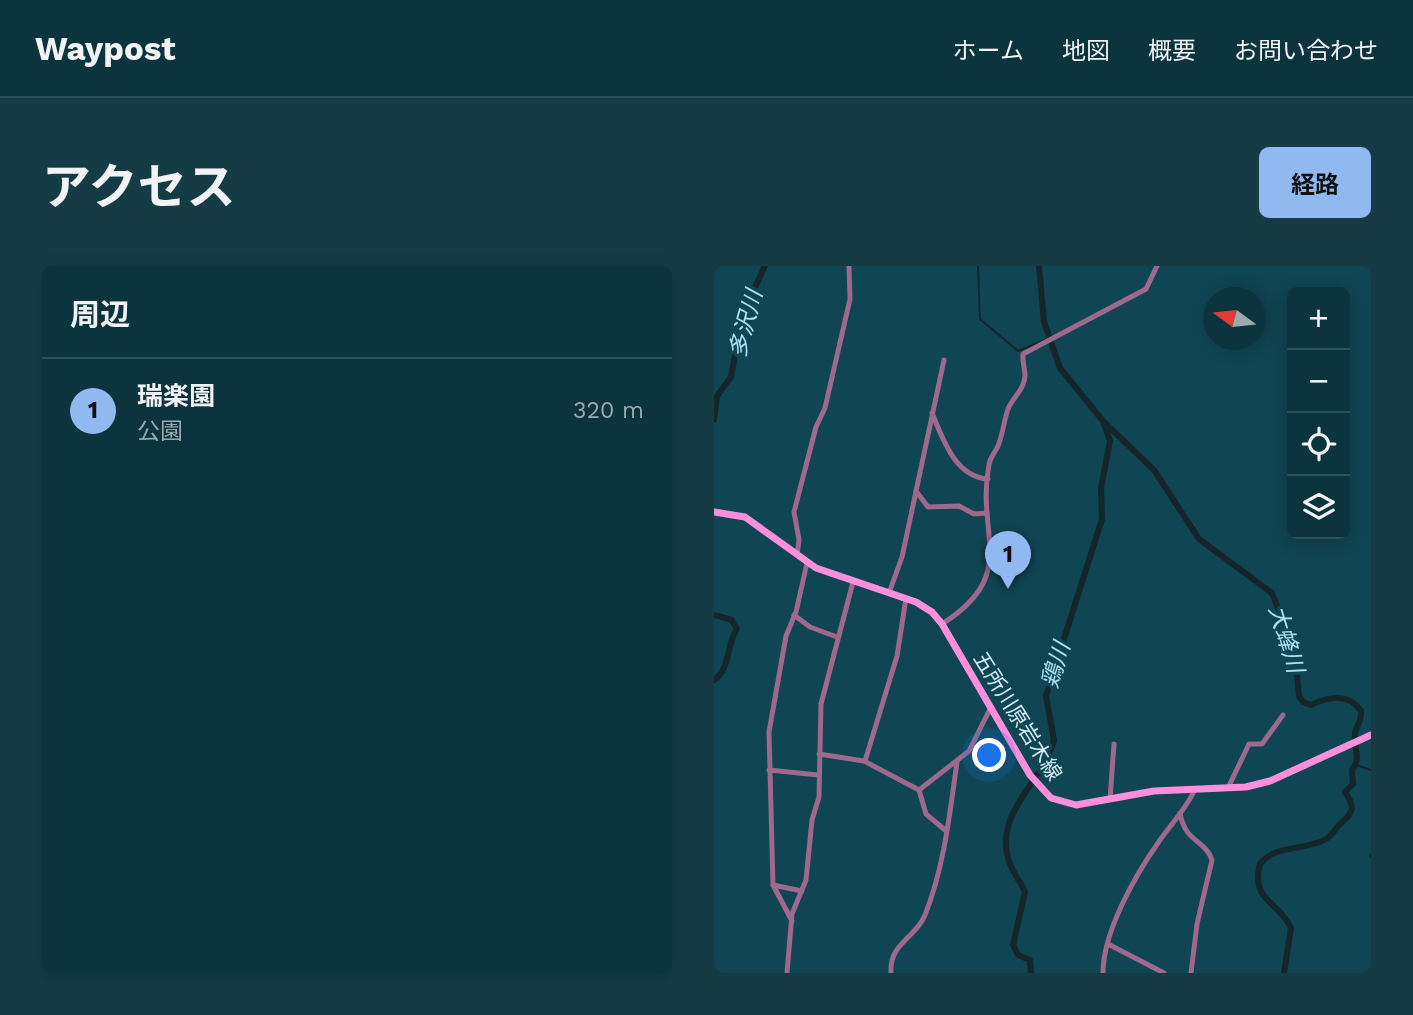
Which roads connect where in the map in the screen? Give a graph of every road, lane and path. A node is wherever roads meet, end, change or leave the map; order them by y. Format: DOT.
graph roads {
  1 [pos="849,266"];
  2 [pos="1157,266"];
  3 [pos="944,360"];
  4 [pos="932,413"];
  5 [pos="988,479"];
  6 [pos="916,491"];
  7 [pos="714,512"];
  8 [pos="987,513"];
  9 [pos="797,555"];
  10 [pos="807,563"];
  11 [pos="853,582"];
  12 [pos="889,593"];
  13 [pos="906,598"];
  14 [pos="794,615"];
  15 [pos="942,624"];
  16 [pos="837,637"];
  17 [pos="991,707"];
  18 [pos="1283,715"];
  19 [pos="1371,735"];
  20 [pos="1114,744"];
  21 [pos="819,754"];
  22 [pos="865,761"];
  23 [pos="957,762"];
  24 [pos="769,770"];
  25 [pos="818,775"];
  26 [pos="1228,788"];
  27 [pos="919,790"];
  28 [pos="1194,791"];
  29 [pos="1110,799"];
  30 [pos="1180,813"];
  31 [pos="945,830"];
  32 [pos="773,885"];
  33 [pos="802,891"];
  34 [pos="792,920"];
  35 [pos="1108,944"];
  36 [pos="787,973"];
  37 [pos="891,973"];
  38 [pos="1103,973"];
  39 [pos="1164,973"];
  40 [pos="1191,973"];
  1 -- 9 [label="street"];
  2 -- 5 [label="street"];
  3 -- 4 [label="street"];
  4 -- 5 [label="street"];
  4 -- 6 [label="street"];
  5 -- 8 [label="street"];
  6 -- 8 [label="street"];
  6 -- 12 [label="street"];
  7 -- 9 [label="main road, 五所川原岩木線"];
  8 -- 15 [label="street"];
  9 -- 10 [label="main road, 五所川原岩木線"];
  10 -- 11 [label="main road, 五所川原岩木線"];
  10 -- 14 [label="street"];
  11 -- 12 [label="main road, 五所川原岩木線"];
  11 -- 16 [label="street"];
  12 -- 13 [label="main road, 五所川原岩木線"];
  13 -- 15 [label="main road, 五所川原岩木線"];
  13 -- 22 [label="street"];
  14 -- 16 [label="street"];
  14 -- 24 [label="street"];
  15 -- 17 [label="main road, 五所川原岩木線"];
  16 -- 21 [label="street"];
  17 -- 23 [label="street"];
  17 -- 29 [label="main road, 五所川原岩木線"];
  18 -- 26 [label="street"];
  19 -- 26 [label="main road, 五所川原岩木線"];
  20 -- 29 [label="street"];
  21 -- 22 [label="street"];
  21 -- 25 [label="street"];
  22 -- 27 [label="street"];
  23 -- 27 [label="street"];
  23 -- 31 [label="street"];
  24 -- 25 [label="street"];
  24 -- 32 [label="street"];
  25 -- 33 [label="street"];
  26 -- 28 [label="main road, 五所川原岩木線"];
  27 -- 31 [label="street"];
  28 -- 29 [label="main road, 五所川原岩木線"];
  28 -- 30 [label="street"];
  30 -- 35 [label="street"];
  30 -- 40 [label="street"];
  31 -- 37 [label="street"];
  32 -- 33 [label="street"];
  32 -- 34 [label="street"];
  33 -- 34 [label="street"];
  34 -- 36 [label="street"];
  35 -- 38 [label="street"];
  35 -- 39 [label="street"];
}
